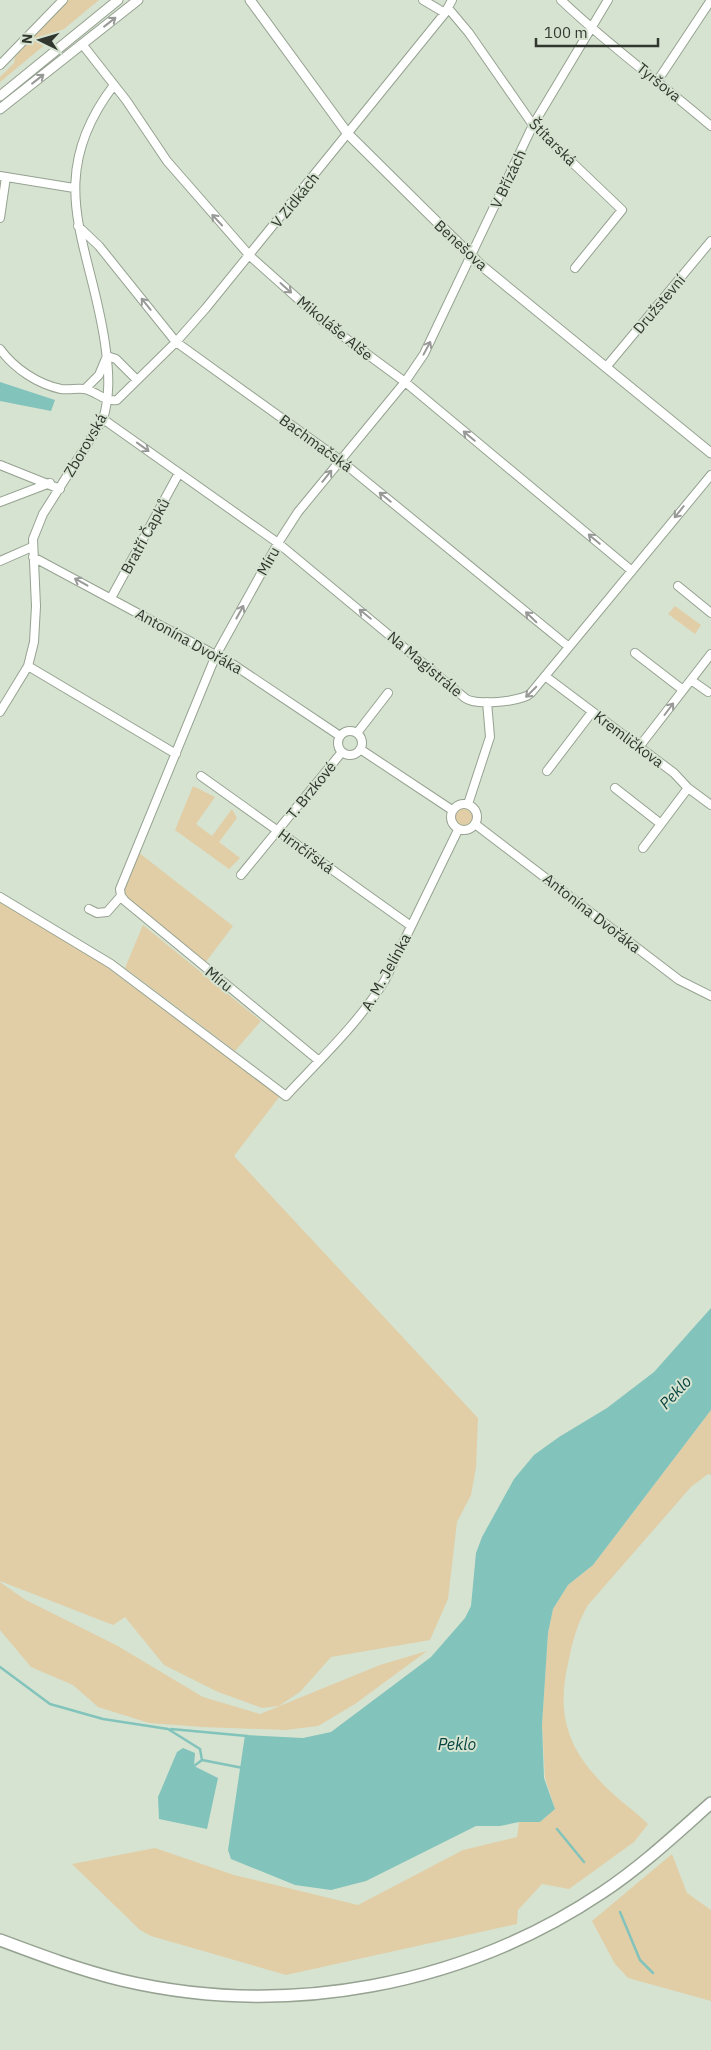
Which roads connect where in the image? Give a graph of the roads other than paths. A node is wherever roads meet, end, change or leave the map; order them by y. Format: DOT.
graph roads {
  1 [pos="63,0"];
  2 [pos="118,0"];
  3 [pos="138,0"];
  4 [pos="250,0"];
  5 [pos="423,0"];
  6 [pos="452,0"];
  7 [pos="561,0"];
  8 [pos="608,0"];
  9 [pos="711,0"];
  10 [pos="447,11"];
  11 [pos="590,28"];
  12 [pos="82,44"];
  13 [pos="0,65"];
  14 [pos="658,80"];
  15 [pos="114,84"];
  16 [pos="0,96"];
  17 [pos="0,110"];
  18 [pos="533,125"];
  19 [pos="711,126"];
  20 [pos="348,134"];
  21 [pos="3,176"];
  22 [pos="74,188"];
  23 [pos="0,218"];
  24 [pos="78,226"];
  25 [pos="711,241"];
  26 [pos="250,256"];
  27 [pos="472,257"];
  28 [pos="575,268"];
  29 [pos="176,342"];
  30 [pos="0,349"];
  31 [pos="107,356"];
  32 [pos="607,366"];
  33 [pos="137,380"];
  34 [pos="405,382"];
  35 [pos="85,389"];
  36 [pos="108,401"];
  37 [pos="103,419"];
  38 [pos="711,452"];
  39 [pos="340,460"];
  40 [pos="0,465"];
  41 [pos="179,473"];
  42 [pos="711,475"];
  43 [pos="50,483"];
  44 [pos="60,488"];
  45 [pos="0,502"];
  46 [pos="278,543"];
  47 [pos="32,547"];
  48 [pos="32,557"];
  49 [pos="0,561"];
  50 [pos="632,570"];
  51 [pos="678,586"];
  52 [pos="111,598"];
  53 [pos="711,613"];
  54 [pos="569,647"];
  55 [pos="635,653"];
  56 [pos="711,654"];
  57 [pos="216,655"];
  58 [pos="28,666"];
  59 [pos="545,676"];
  60 [pos="691,680"];
  61 [pos="683,690"];
  62 [pos="708,692"];
  63 [pos="388,693"];
  64 [pos="487,702"];
  65 [pos="0,712"];
  66 [pos="592,712"];
  67 [pos="357,733"];
  68 [pos="340,736"];
  69 [pos="639,747"];
  70 [pos="360,750"];
  71 [pos="342,752"];
  72 [pos="176,754"];
  73 [pos="547,771"];
  74 [pos="201,776"];
  75 [pos="615,788"];
  76 [pos="688,788"];
  77 [pos="468,804"];
  78 [pos="711,805"];
  79 [pos="452,810"];
  80 [pos="475,824"];
  81 [pos="661,824"];
  82 [pos="278,830"];
  83 [pos="458,830"];
  84 [pos="643,848"];
  85 [pos="241,875"];
  86 [pos="121,896"];
  87 [pos="0,897"];
  88 [pos="89,909"];
  89 [pos="411,926"];
  90 [pos="711,996"];
  91 [pos="318,1060"];
  92 [pos="711,1804"];
  93 [pos="0,1940"];
  1 -- 13 [label="street"];
  2 -- 16 [label="street"];
  12 -- 3 [label="street, one-way"];
  4 -- 20 [label="street, Benešova"];
  5 -- 10 [label="street, Štítarská"];
  6 -- 10 [label="street, V Zídkách"];
  7 -- 11 [label="street, Tyršova"];
  8 -- 11 [label="street, V Břízách"];
  9 -- 14 [label="street"];
  10 -- 18 [label="street, Štítarská"];
  10 -- 20 [label="street, V Zídkách"];
  11 -- 14 [label="street, Tyršova"];
  11 -- 18 [label="street, V Břízách"];
  12 -- 15 [label="street, Mikoláše Alše"];
  17 -- 12 [label="street, one-way"];
  14 -- 19 [label="street, Tyršova"];
  15 -- 22 [label="street, Zborovská"];
  26 -- 15 [label="street, Mikoláše Alše, one-way"];
  18 -- 27 [label="street, V Břízách"];
  18 -- 28 [label="street, Štítarská"];
  20 -- 26 [label="street, V Zídkách"];
  20 -- 27 [label="street, Benešova"];
  21 -- 22 [label="street"];
  21 -- 23 [label="street"];
  22 -- 24 [label="street, Zborovská"];
  29 -- 24 [label="street, Bachmačská, one-way"];
  24 -- 31 [label="street, Zborovská"];
  25 -- 32 [label="street, Družstevní"];
  26 -- 29 [label="street, V Zídkách"];
  26 -- 34 [label="street, Mikoláše Alše, one-way"];
  27 -- 32 [label="street, Benešova"];
  34 -- 27 [label="street, Míru, one-way"];
  29 -- 33 [label="street, V Zídkách"];
  29 -- 39 [label="street, Bachmačská"];
  30 -- 35 [label="street"];
  31 -- 33 [label="street"];
  31 -- 35 [label="street"];
  31 -- 36 [label="street, Zborovská"];
  32 -- 38 [label="street, Benešova"];
  33 -- 36 [label="street, V Zídkách"];
  34 -- 39 [label="street, Míru"];
  50 -- 34 [label="street, Mikoláše Alše, one-way"];
  35 -- 36 [label="street"];
  36 -- 37 [label="street, Zborovská"];
  37 -- 41 [label="street, Na Magistrále, one-way"];
  37 -- 44 [label="street, Zborovská"];
  46 -- 39 [label="street, Míru, one-way"];
  54 -- 39 [label="street, Bachmačská, one-way"];
  40 -- 43 [label="street"];
  41 -- 46 [label="street, Na Magistrále"];
  41 -- 52 [label="street, Bratří Čapků"];
  42 -- 50 [label="street, Na Magistrále, one-way"];
  43 -- 44 [label="street"];
  43 -- 45 [label="street"];
  44 -- 47 [label="street, Zborovská"];
  57 -- 46 [label="street, Míru, one-way"];
  64 -- 46 [label="street, Na Magistrále, one-way"];
  47 -- 48 [label="street, Zborovská"];
  47 -- 49 [label="street"];
  52 -- 48 [label="street, Antonína Dvořáka, one-way"];
  48 -- 58 [label="street, Zborovská"];
  50 -- 54 [label="street, Na Magistrále"];
  51 -- 53 [label="street"];
  52 -- 57 [label="street, Antonína Dvořáka"];
  54 -- 59 [label="street, Na Magistrále"];
  55 -- 61 [label="street"];
  56 -- 60 [label="street"];
  57 -- 68 [label="street, Antonína Dvořáka"];
  57 -- 72 [label="street, Míru"];
  58 -- 65 [label="street, Zborovská"];
  58 -- 72 [label="street"];
  59 -- 64 [label="street, Na Magistrále, one-way"];
  59 -- 66 [label="street, Kremličkova"];
  60 -- 61 [label="street"];
  60 -- 62 [label="street"];
  69 -- 61 [label="street, one-way"];
  63 -- 67 [label="street"];
  64 -- 77 [label="street"];
  66 -- 69 [label="street, Kremličkova"];
  66 -- 73 [label="street"];
  67 -- 68 [label="street"];
  67 -- 70 [label="street"];
  68 -- 71 [label="street"];
  69 -- 76 [label="street, Kremličkova"];
  70 -- 71 [label="street"];
  70 -- 79 [label="street"];
  71 -- 82 [label="street, T. Brzkové"];
  72 -- 86 [label="street, Míru"];
  74 -- 82 [label="street, Hrnčířská"];
  75 -- 81 [label="street"];
  76 -- 78 [label="street, Kremličkova"];
  76 -- 81 [label="street"];
  77 -- 79 [label="street"];
  77 -- 80 [label="street"];
  79 -- 83 [label="street"];
  80 -- 83 [label="street"];
  80 -- 90 [label="street, Antonína Dvořáka"];
  81 -- 84 [label="street"];
  82 -- 85 [label="street, T. Brzkové"];
  82 -- 89 [label="street, Hrnčířská"];
  83 -- 89 [label="street, A. M. Jelínka"];
  86 -- 88 [label="street"];
  86 -- 91 [label="street, Míru"];
  87 -- 91 [label="street, A. M. Jelínka"];
  89 -- 91 [label="street, A. M. Jelínka"];
  92 -- 93 [label="main road"];
}
